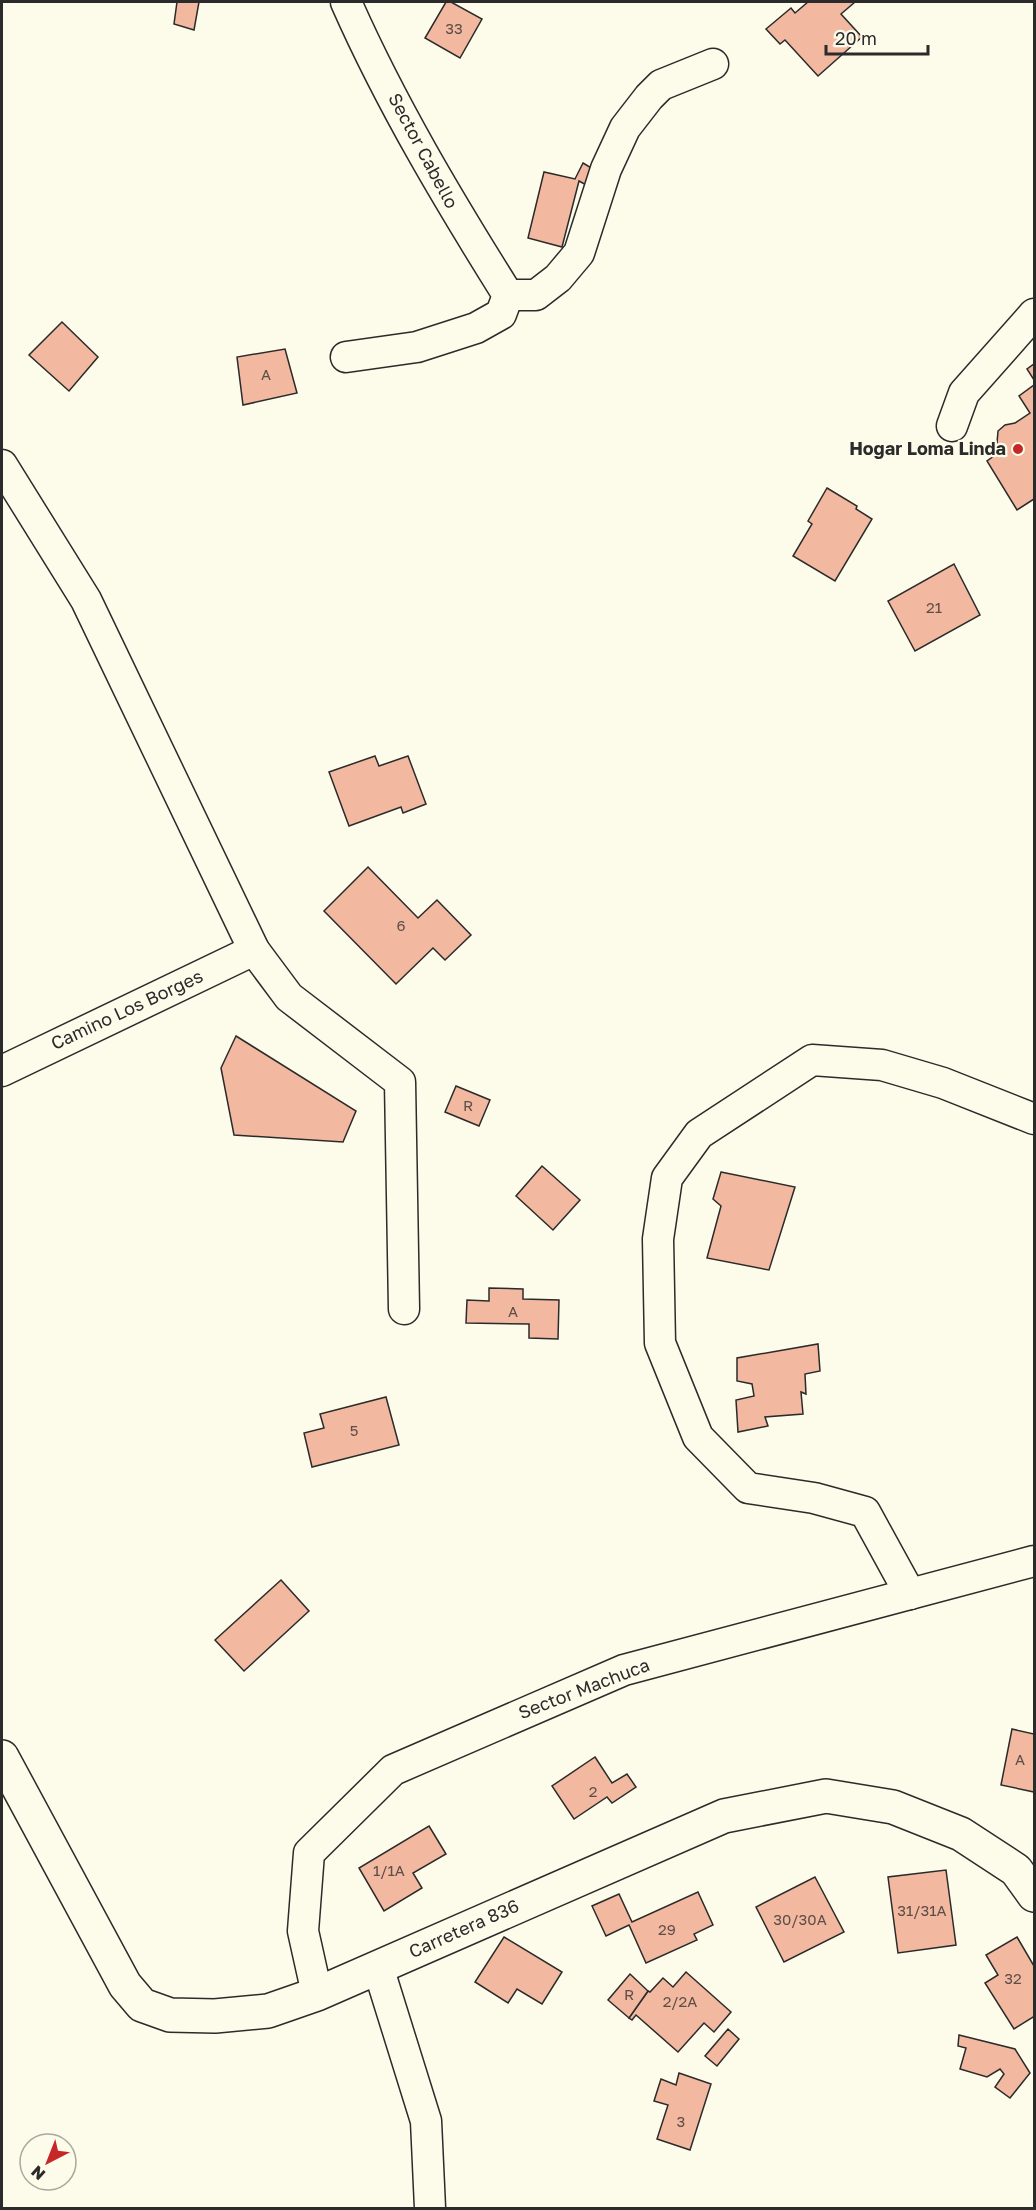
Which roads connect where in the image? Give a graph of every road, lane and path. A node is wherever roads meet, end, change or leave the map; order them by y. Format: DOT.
graph roads {
  1 [pos="346,2"];
  2 [pos="714,64"];
  3 [pos="508,295"];
  4 [pos="1035,314"];
  5 [pos="346,357"];
  6 [pos="952,426"];
  7 [pos="2,465"];
  8 [pos="254,950"];
  9 [pos="2,1071"];
  10 [pos="1035,1119"];
  11 [pos="404,1309"];
  12 [pos="1035,1561"];
  13 [pos="910,1594"];
  14 [pos="2,1757"];
  15 [pos="1035,1895"];
  16 [pos="378,1967"];
  17 [pos="317,1994"];
  18 [pos="430,2208"];
  1 -- 3 [label="street, Sector Cabello"];
  2 -- 3 [label="street"];
  3 -- 5 [label="street"];
  4 -- 6 [label="street"];
  7 -- 8 [label="street"];
  8 -- 9 [label="street, Camino Los Borges"];
  8 -- 11 [label="street"];
  10 -- 13 [label="street"];
  12 -- 13 [label="street, Sector Machuca"];
  13 -- 17 [label="street, Sector Machuca"];
  14 -- 17 [label="street, Carretera 836"];
  15 -- 16 [label="street, Carretera 836"];
  16 -- 17 [label="street, Carretera 836"];
  16 -- 18 [label="street"];
}
